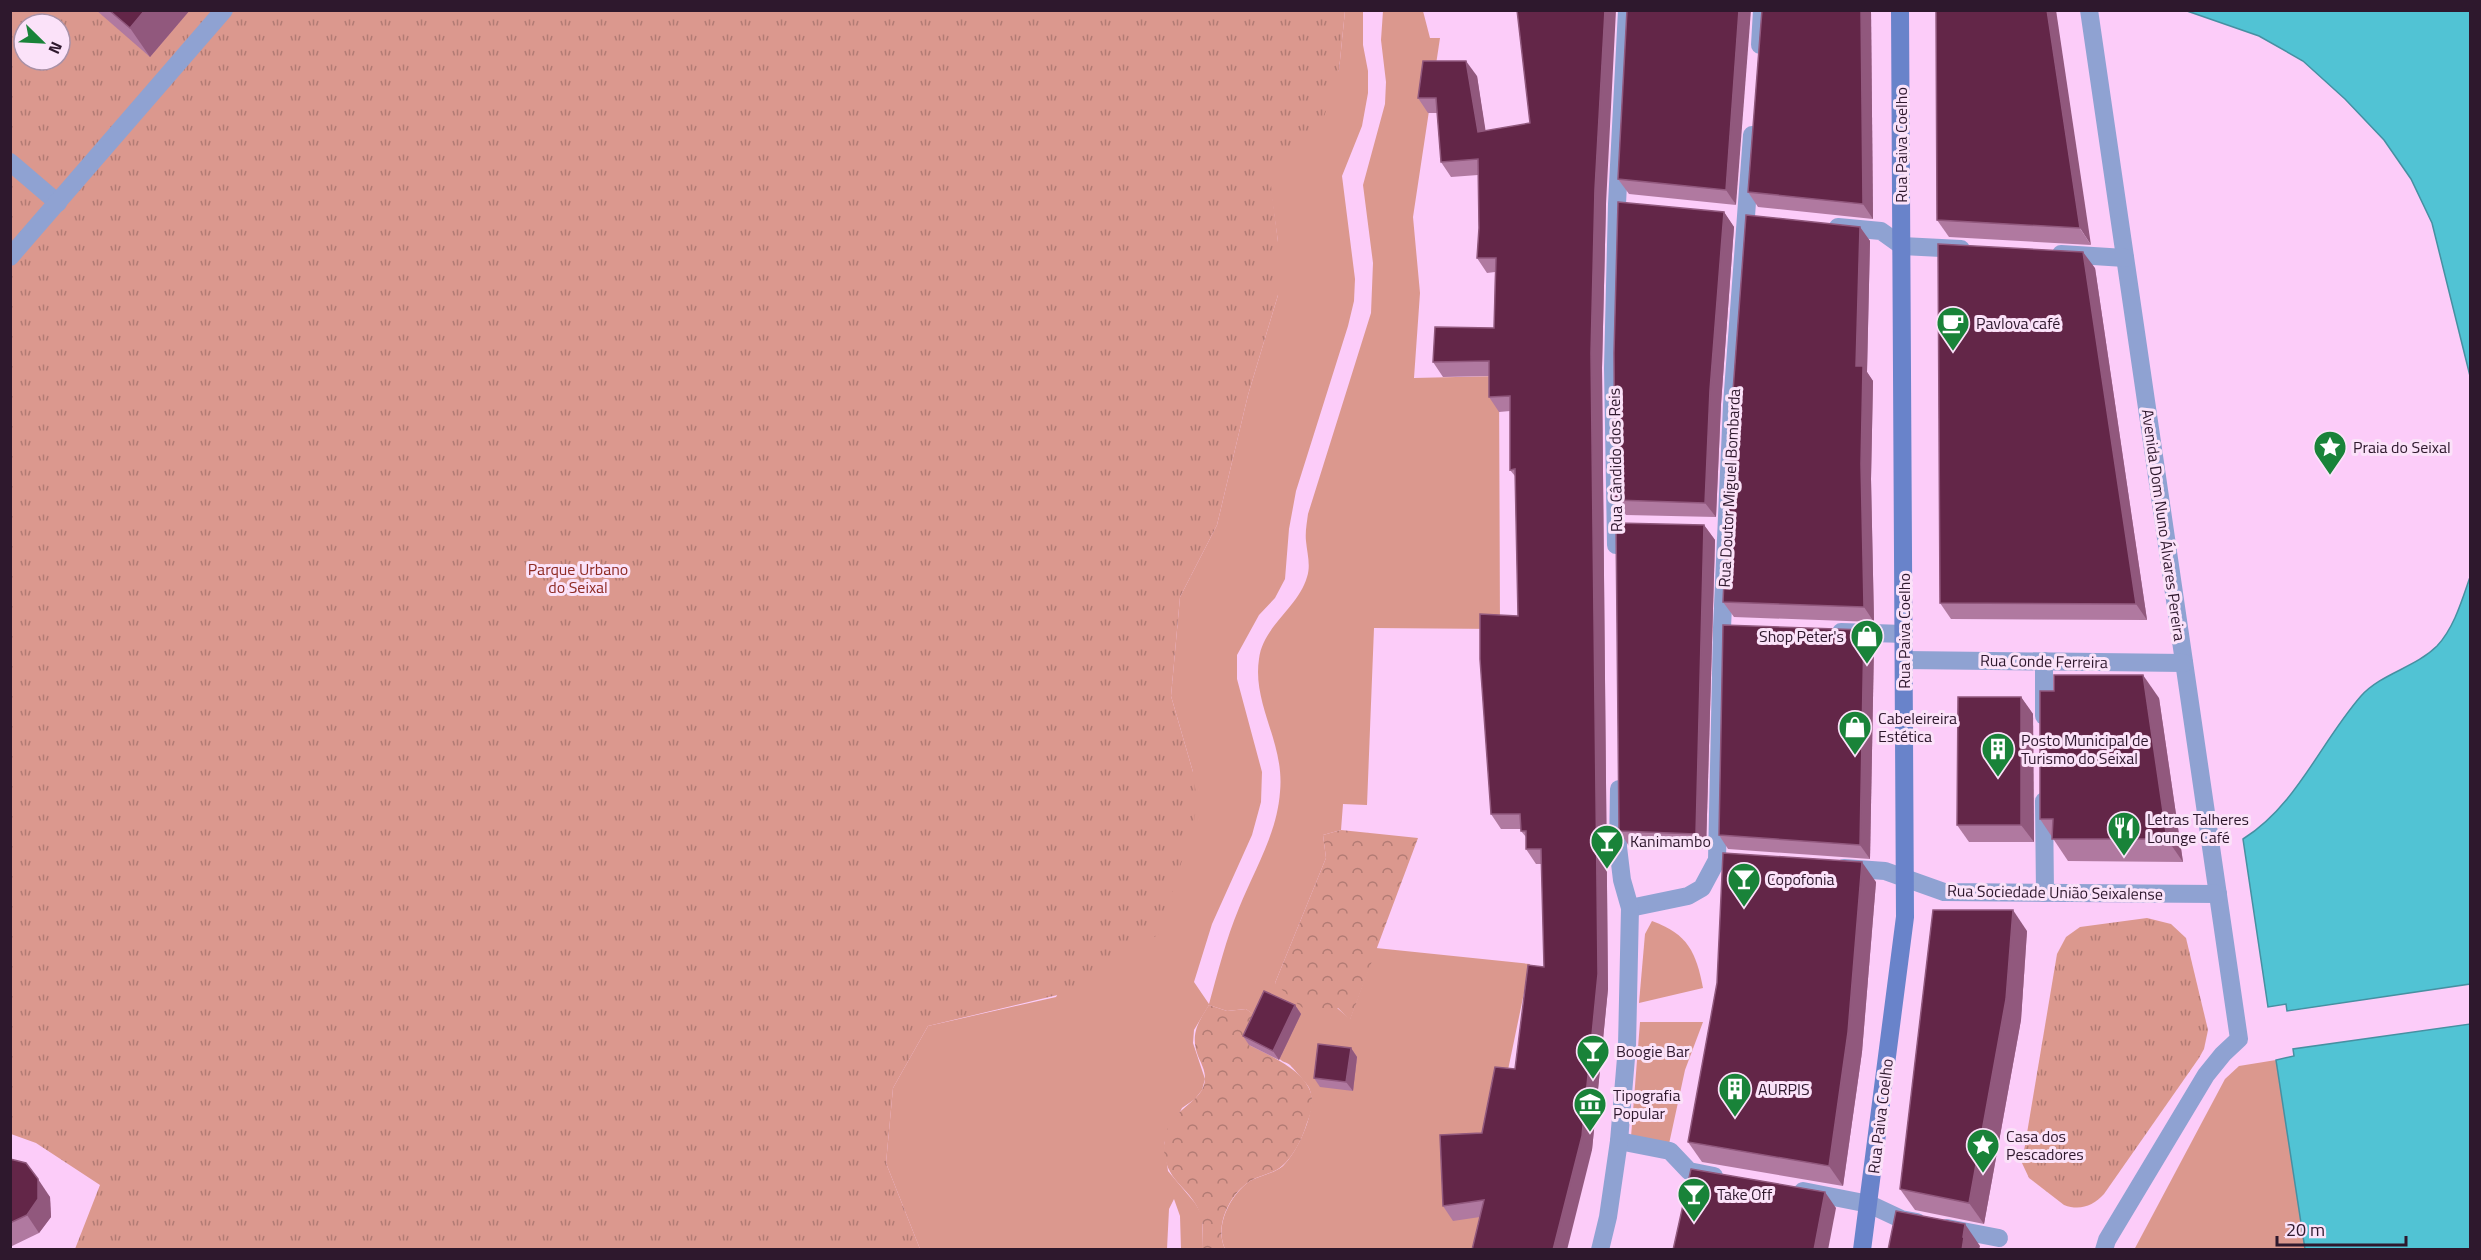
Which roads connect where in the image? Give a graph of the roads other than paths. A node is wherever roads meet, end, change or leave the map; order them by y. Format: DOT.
graph roads {
  1 [pos="224,10"];
  2 [pos="1627,10"];
  3 [pos="1762,10"];
  4 [pos="1900,10"];
  5 [pos="2089,10"];
  6 [pos="1759,62"];
  7 [pos="1754,118"];
  8 [pos="10,162"];
  9 [pos="58,203"];
  10 [pos="1740,218"];
  11 [pos="1768,221"];
  12 [pos="1824,226"];
  13 [pos="1902,246"];
  14 [pos="1980,250"];
  15 [pos="2048,253"];
  16 [pos="10,257"];
  17 [pos="2125,258"];
  18 [pos="1616,526"];
  19 [pos="1638,526"];
  20 [pos="1704,528"];
  21 [pos="1726,529"];
  22 [pos="1616,561"];
  23 [pos="1826,632"];
  24 [pos="1904,634"];
  25 [pos="1905,660"];
  26 [pos="2044,661"];
  27 [pos="2184,663"];
  28 [pos="2044,732"];
  29 [pos="1619,768"];
  30 [pos="2044,779"];
  31 [pos="1717,860"];
  32 [pos="1739,861"];
  33 [pos="1829,867"];
  34 [pos="1906,878"];
  35 [pos="2045,893"];
  36 [pos="2218,894"];
  37 [pos="1630,908"];
  38 [pos="1619,1141"];
  39 [pos="1734,1179"];
  40 [pos="1780,1187"];
  41 [pos="1869,1203"];
  42 [pos="1999,1238"];
  43 [pos="1600,1250"];
  44 [pos="1862,1250"];
  45 [pos="2104,1250"];
  1 -- 9 [label="street"];
  2 -- 18 [label="street, Rua Cândido dos Reis"];
  3 -- 6 [label="street"];
  4 -- 13 [label="street, Rua Paiva Coelho"];
  5 -- 17 [label="street, Avenida Dom Nuno Álvares Pereira"];
  7 -- 10 [label="street, Rua Doutor Miguel Bombarda"];
  8 -- 9 [label="street"];
  9 -- 16 [label="street"];
  10 -- 11 [label="street"];
  10 -- 21 [label="street, Rua Doutor Miguel Bombarda"];
  12 -- 13 [label="street"];
  13 -- 14 [label="street"];
  13 -- 24 [label="street, Rua Paiva Coelho"];
  15 -- 17 [label="street"];
  17 -- 27 [label="street, Avenida Dom Nuno Álvares Pereira"];
  18 -- 19 [label="street"];
  18 -- 22 [label="street, Rua Cândido dos Reis"];
  20 -- 21 [label="street"];
  21 -- 31 [label="street, Rua Doutor Miguel Bombarda"];
  23 -- 24 [label="street"];
  24 -- 25 [label="street, Rua Paiva Coelho"];
  25 -- 26 [label="street, Rua Conde Ferreira"];
  25 -- 34 [label="street, Rua Paiva Coelho"];
  26 -- 27 [label="street, Rua Conde Ferreira"];
  26 -- 28 [label="street"];
  27 -- 36 [label="street, Avenida Dom Nuno Álvares Pereira"];
  29 -- 37 [label="street"];
  30 -- 35 [label="street"];
  31 -- 32 [label="street"];
  31 -- 37 [label="street, Rua Doutor Miguel Bombarda"];
  33 -- 34 [label="street, Rua Sociedade União Seixalense"];
  34 -- 35 [label="street, Rua Sociedade União Seixalense"];
  34 -- 41 [label="street, Rua Paiva Coelho"];
  35 -- 36 [label="street, Rua Sociedade União Seixalense"];
  36 -- 45 [label="street, Avenida Dom Nuno Álvares Pereira"];
  37 -- 38 [label="street"];
  38 -- 39 [label="street"];
  38 -- 43 [label="street"];
  40 -- 41 [label="street"];
  41 -- 42 [label="street"];
  41 -- 44 [label="street, Rua Paiva Coelho"];
}
